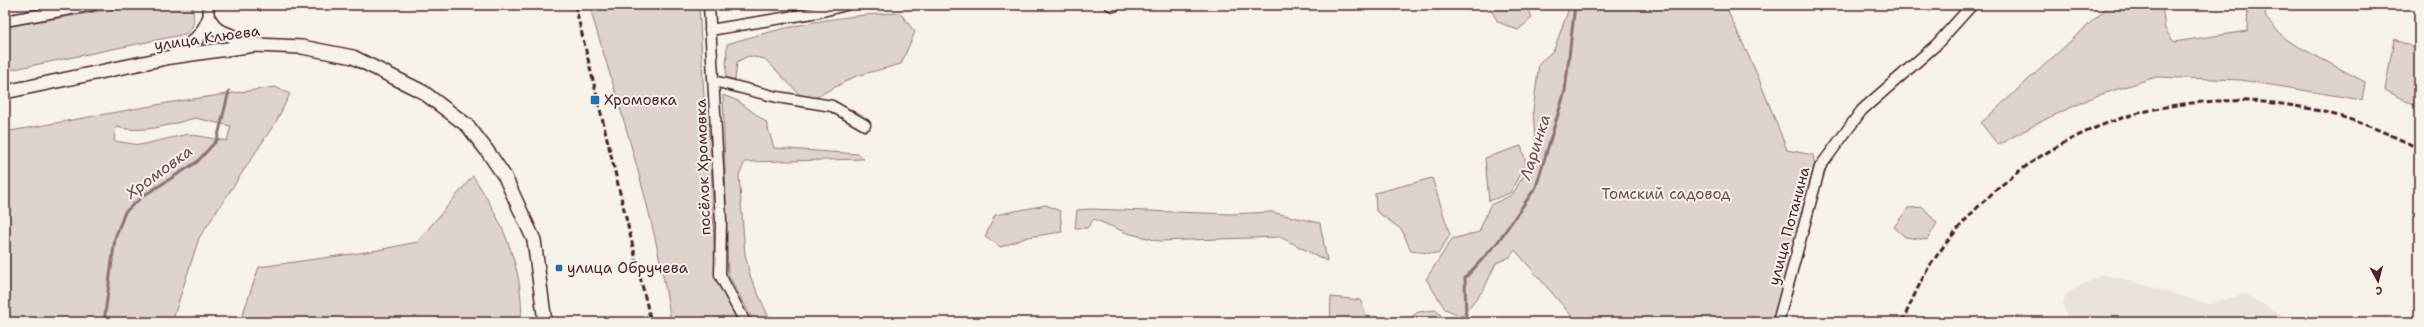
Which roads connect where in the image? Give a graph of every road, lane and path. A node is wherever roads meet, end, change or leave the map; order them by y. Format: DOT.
graph roads {
  1 [pos="208,5"];
  2 [pos="709,5"];
  3 [pos="846,5"];
  4 [pos="1972,5"];
  5 [pos="87,6"];
  6 [pos="209,20"];
  7 [pos="5,21"];
  8 [pos="710,30"];
  9 [pos="255,45"];
  10 [pos="171,57"];
  11 [pos="714,81"];
  12 [pos="5,92"];
  13 [pos="865,125"];
  14 [pos="545,322"];
  15 [pos="745,322"];
  16 [pos="1778,322"];
  1 -- 6 [label="street"];
  2 -- 8 [label="street, посёлок Хромовка"];
  3 -- 8 [label="street"];
  4 -- 16 [label="street, улица Потанина"];
  5 -- 7 [label="street"];
  6 -- 9 [label="main road"];
  6 -- 10 [label="main road"];
  8 -- 11 [label="street, посёлок Хромовка"];
  9 -- 10 [label="main road, улица Клюева"];
  9 -- 14 [label="main road, улица Клюева"];
  10 -- 12 [label="main road, улица Клюева"];
  11 -- 13 [label="street"];
  11 -- 15 [label="street, посёлок Хромовка"];
}
